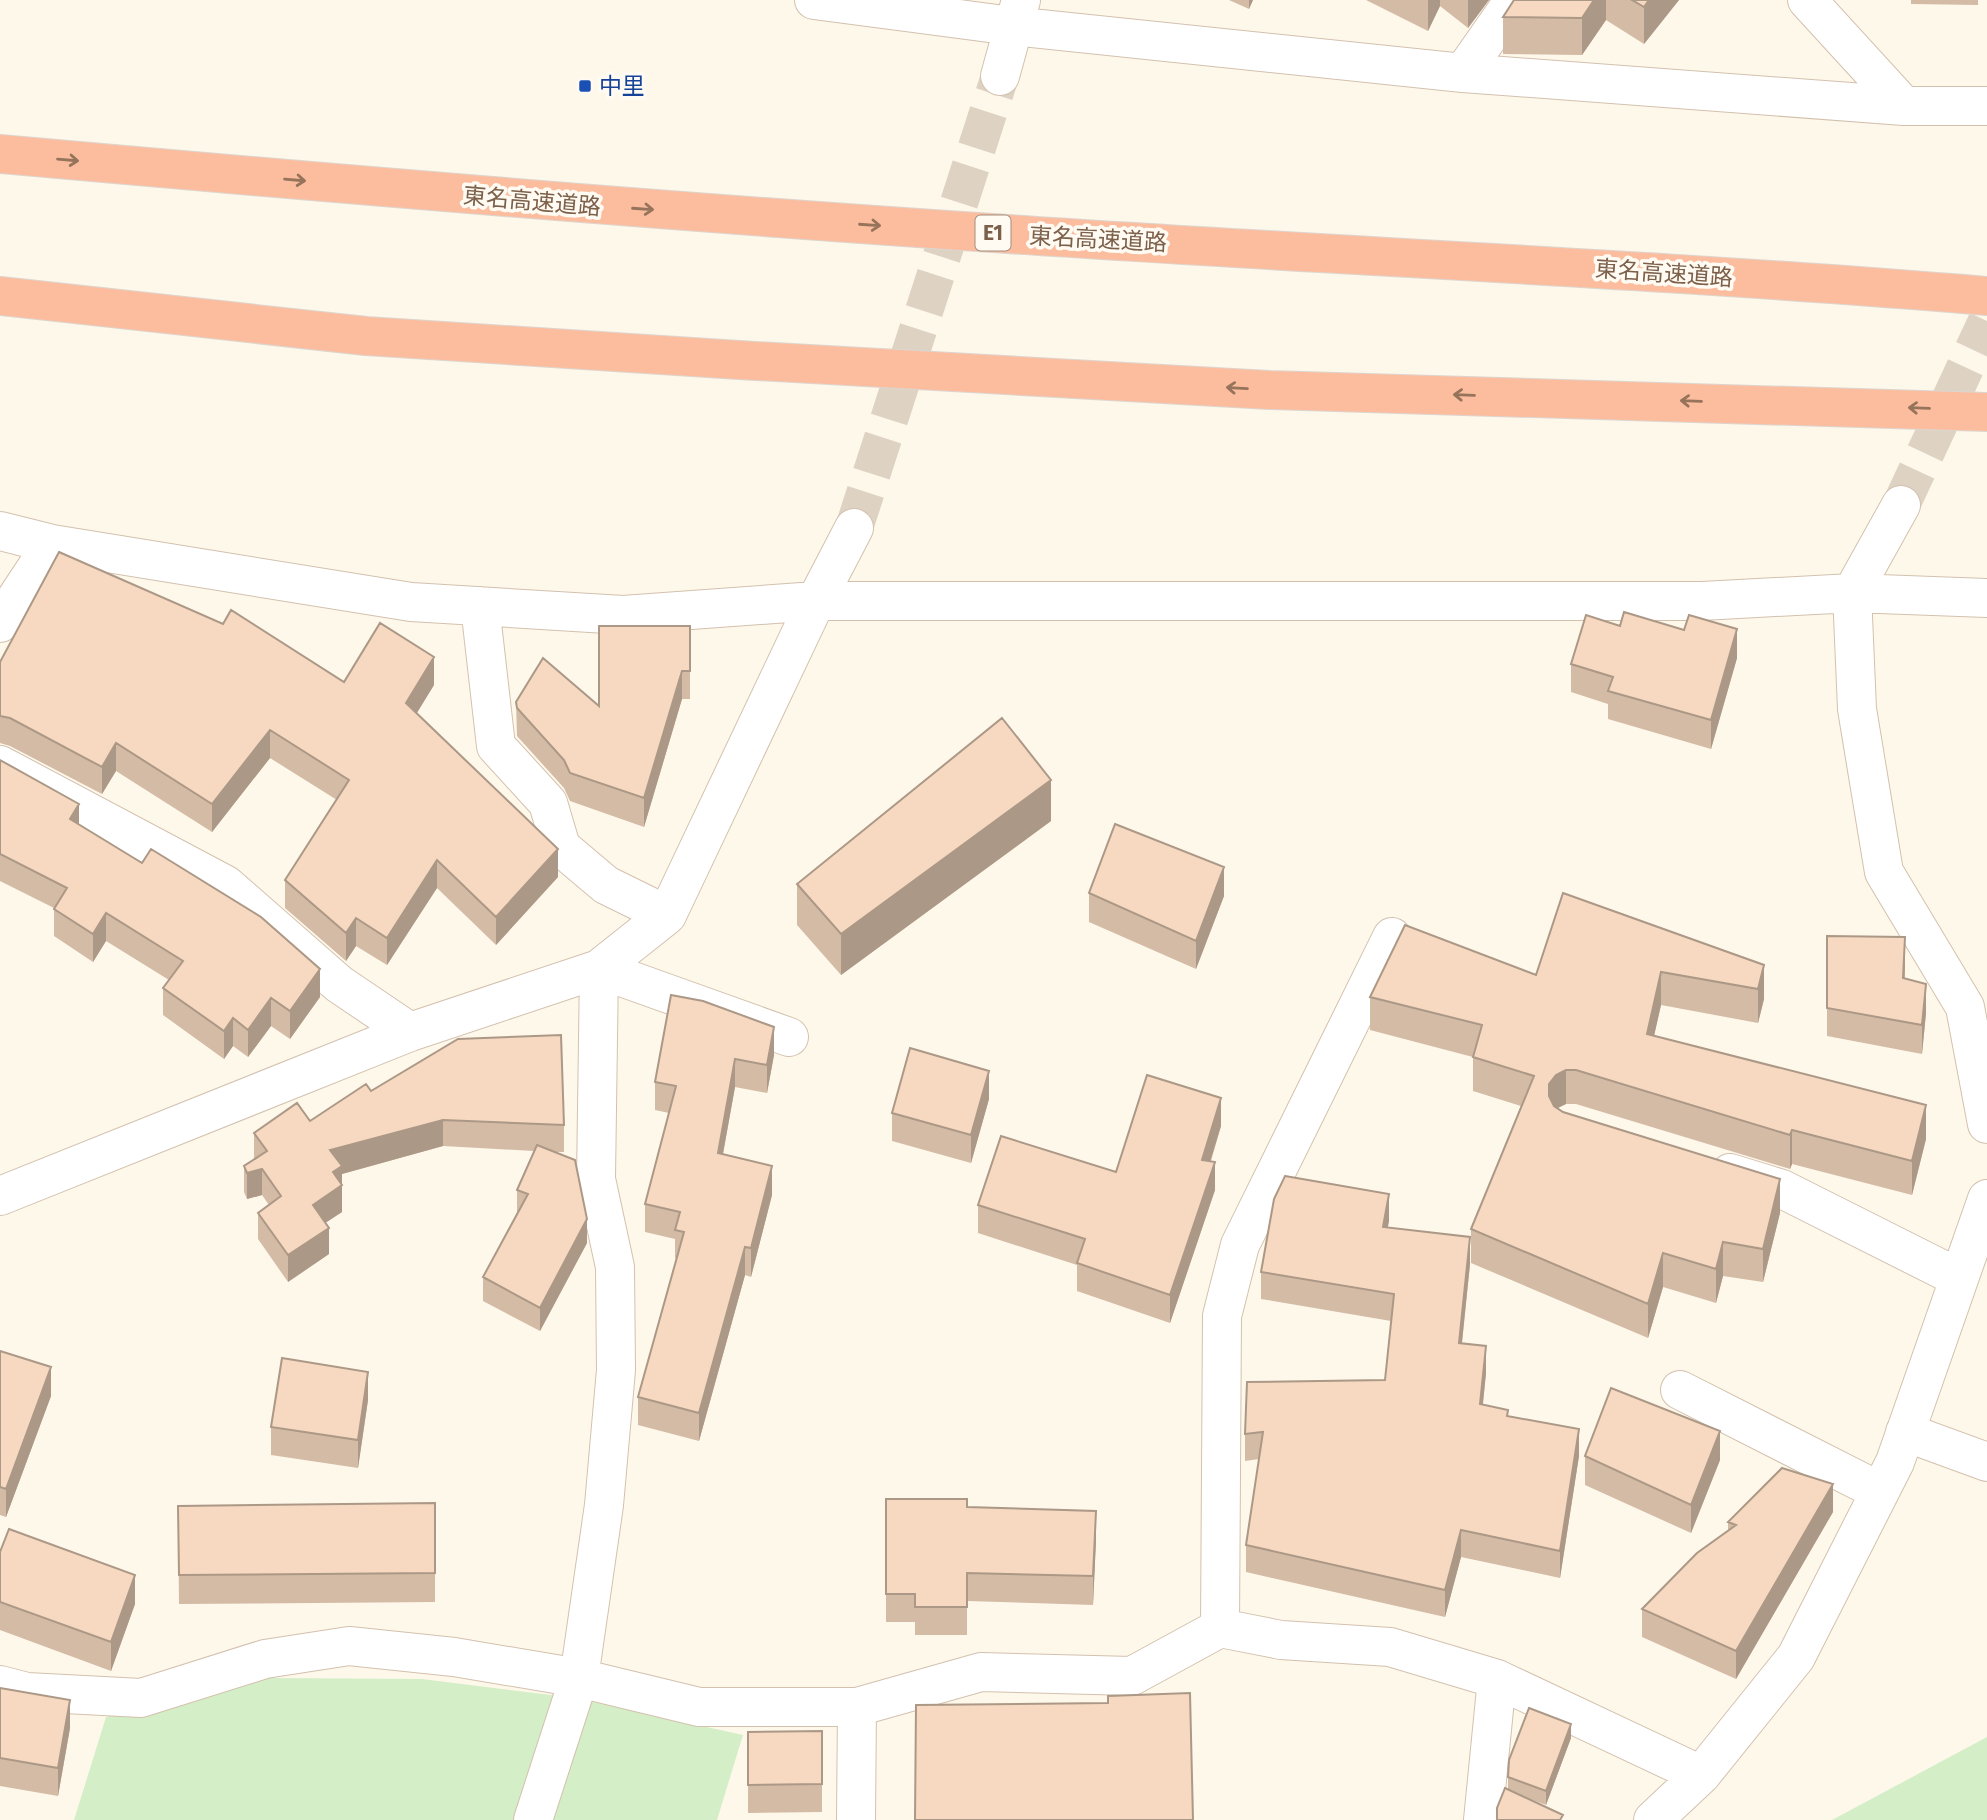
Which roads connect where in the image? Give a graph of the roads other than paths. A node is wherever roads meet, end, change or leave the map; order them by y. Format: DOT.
graph roads {
  1 [pos="814,0"];
  2 [pos="1514,0"];
  3 [pos="1807,0"];
  4 [pos="1017,13"];
  5 [pos="1463,73"];
  6 [pos="1000,76"];
  7 [pos="1904,106"];
  8 [pos="1987,106"];
  9 [pos="0,154"];
  10 [pos="0,296"];
  11 [pos="1987,296"];
  12 [pos="1987,412"];
  13 [pos="1901,505"];
  14 [pos="854,528"];
  15 [pos="0,531"];
  16 [pos="52,544"];
  17 [pos="1852,593"];
  18 [pos="1987,598"];
  19 [pos="816,601"];
  20 [pos="480,606"];
  21 [pos="0,623"];
  22 [pos="0,765"];
  23 [pos="667,915"];
  24 [pos="1392,937"];
  25 [pos="600,969"];
  26 [pos="1969,986"];
  27 [pos="410,1032"];
  28 [pos="789,1037"];
  29 [pos="1987,1124"];
  30 [pos="1703,1165"];
  31 [pos="0,1196"];
  32 [pos="1987,1199"];
  33 [pos="1959,1278"];
  34 [pos="1680,1390"];
  35 [pos="1905,1432"];
  36 [pos="1987,1462"];
  37 [pos="1879,1491"];
  38 [pos="1220,1628"];
  39 [pos="579,1678"];
  40 [pos="1497,1679"];
  41 [pos="0,1685"];
  42 [pos="857,1707"];
  43 [pos="1701,1775"];
  44 [pos="533,1820"];
  45 [pos="856,1820"];
  46 [pos="1483,1820"];
  47 [pos="1653,1820"];
  1 -- 4 [label="street"];
  2 -- 5 [label="street"];
  3 -- 7 [label="street"];
  4 -- 5 [label="street"];
  4 -- 6 [label="street"];
  5 -- 7 [label="street"];
  7 -- 8 [label="street"];
  9 -- 11 [label="highway, 東名高速道路 / E1, one-way"];
  12 -- 10 [label="highway, one-way"];
  13 -- 17 [label="street"];
  14 -- 19 [label="street"];
  15 -- 16 [label="street"];
  16 -- 20 [label="street"];
  16 -- 21 [label="street"];
  17 -- 18 [label="street"];
  17 -- 19 [label="street"];
  17 -- 26 [label="street"];
  19 -- 20 [label="street"];
  19 -- 23 [label="street"];
  20 -- 23 [label="street"];
  22 -- 27 [label="street"];
  23 -- 25 [label="street"];
  24 -- 38 [label="street"];
  25 -- 27 [label="street"];
  25 -- 28 [label="street"];
  25 -- 39 [label="street"];
  26 -- 29 [label="street"];
  27 -- 31 [label="street"];
  30 -- 33 [label="street"];
  32 -- 33 [label="street"];
  33 -- 35 [label="street"];
  34 -- 37 [label="street"];
  35 -- 36 [label="street"];
  35 -- 37 [label="street"];
  37 -- 43 [label="street"];
  38 -- 40 [label="street"];
  38 -- 42 [label="street"];
  39 -- 41 [label="street"];
  39 -- 42 [label="street"];
  39 -- 44 [label="street"];
  40 -- 43 [label="street"];
  40 -- 46 [label="street"];
  42 -- 45 [label="street"];
  43 -- 47 [label="street"];
}
